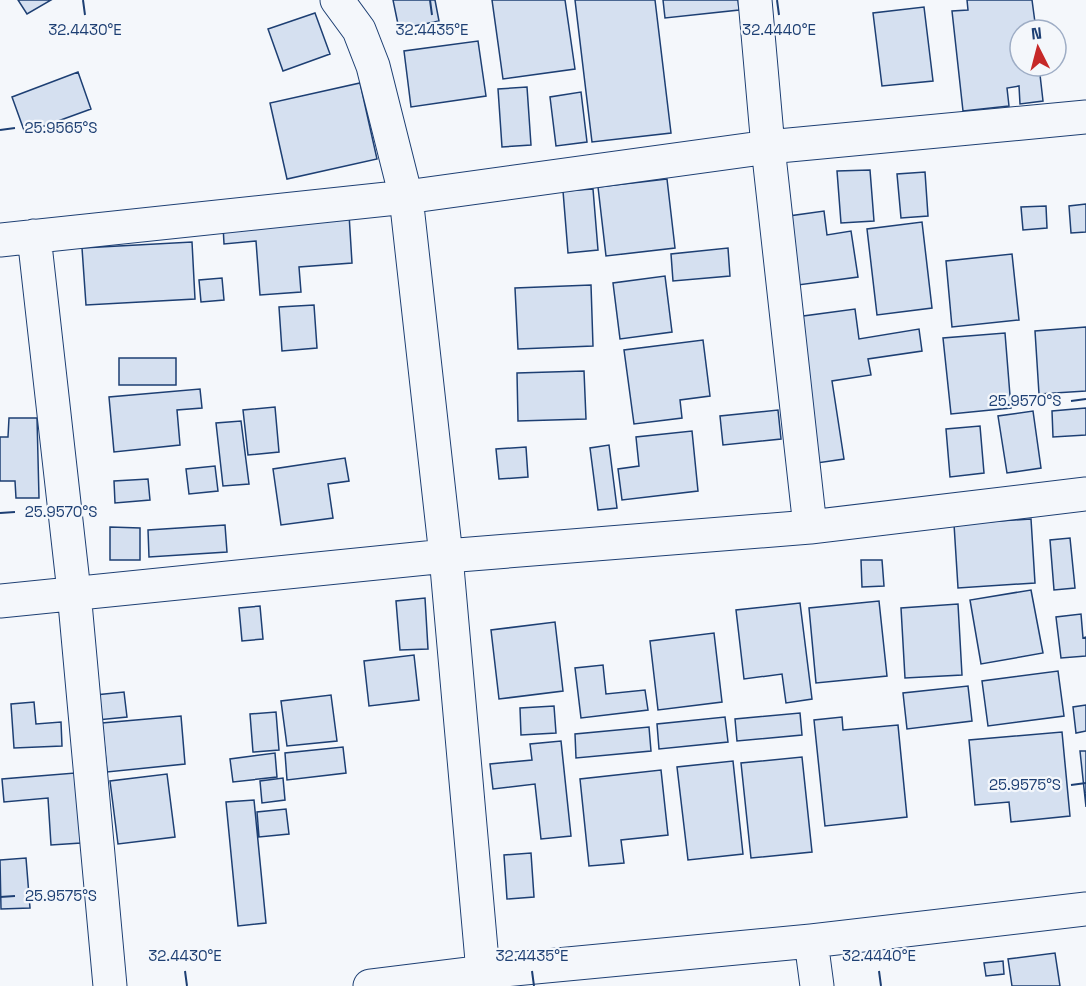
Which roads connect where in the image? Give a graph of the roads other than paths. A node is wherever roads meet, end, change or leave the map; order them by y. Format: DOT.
graph roads {
  1 [pos="337,0"];
  2 [pos="755,0"];
  3 [pos="1086,117"];
  4 [pos="768,147"];
  5 [pos="406,197"];
  6 [pos="34,236"];
  7 [pos="0,240"];
  8 [pos="1086,494"];
  9 [pos="810,526"];
  10 [pos="446,556"];
  11 [pos="74,592"];
  12 [pos="0,601"];
  13 [pos="1086,909"];
  14 [pos="812,941"];
  15 [pos="483,972"];
  16 [pos="451,981"];
  17 [pos="110,986"];
  18 [pos="370,986"];
  19 [pos="817,986"];
  1 -- 5 [label="street"];
  2 -- 4 [label="street"];
  3 -- 4 [label="street"];
  4 -- 5 [label="street"];
  4 -- 9 [label="street"];
  5 -- 6 [label="street"];
  5 -- 10 [label="street"];
  6 -- 7 [label="street"];
  6 -- 11 [label="street"];
  8 -- 9 [label="street"];
  9 -- 10 [label="street"];
  10 -- 11 [label="street"];
  10 -- 15 [label="street"];
  11 -- 12 [label="street"];
  11 -- 17 [label="street"];
  13 -- 14 [label="street"];
  14 -- 15 [label="street"];
  14 -- 19 [label="street"];
  15 -- 16 [label="street"];
  16 -- 18 [label="street"];
}
